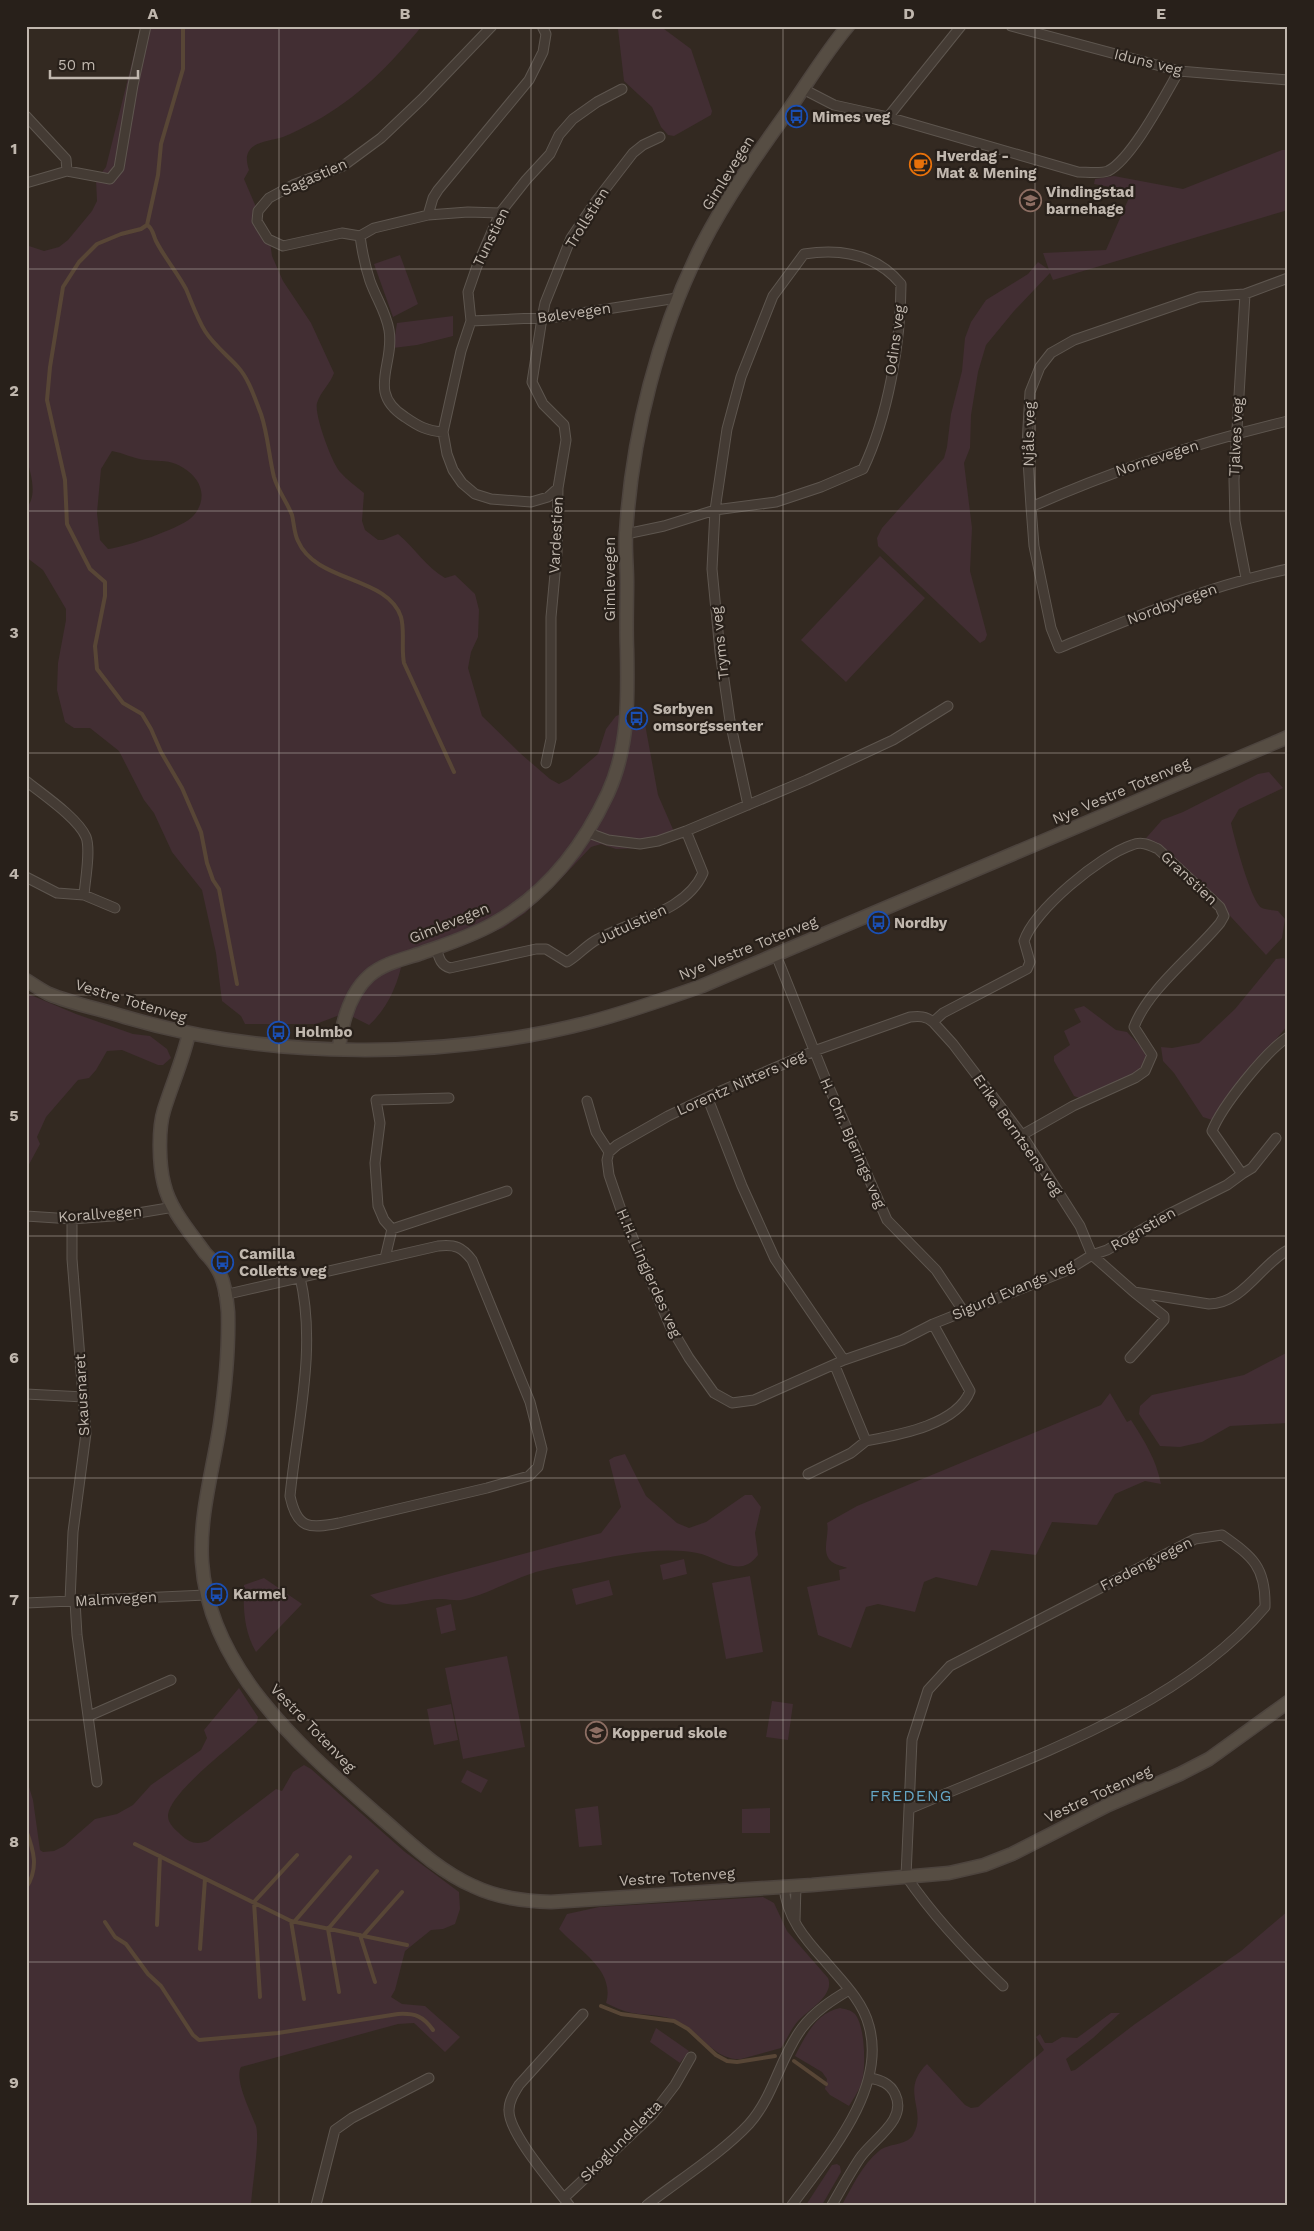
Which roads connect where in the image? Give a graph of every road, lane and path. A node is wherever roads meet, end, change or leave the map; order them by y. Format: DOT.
graph roads {
  1 [pos="146,26"];
  2 [pos="492,26"];
  3 [pos="542,26"];
  4 [pos="848,26"];
  5 [pos="961,26"];
  6 [pos="1011,26"];
  7 [pos="1180,72"];
  8 [pos="1288,80"];
  9 [pos="622,89"];
  10 [pos="803,89"];
  11 [pos="26,116"];
  12 [pos="888,117"];
  13 [pos="660,137"];
  14 [pos="68,171"];
  15 [pos="26,183"];
  16 [pos="500,213"];
  17 [pos="428,215"];
  18 [pos="360,236"];
  19 [pos="1288,278"];
  20 [pos="1245,294"];
  21 [pos="678,298"];
  22 [pos="542,318"];
  23 [pos="471,321"];
  24 [pos="1288,421"];
  25 [pos="443,432"];
  26 [pos="1236,433"];
  27 [pos="558,488"];
  28 [pos="1031,506"];
  29 [pos="715,510"];
  30 [pos="626,534"];
  31 [pos="1288,569"];
  32 [pos="1246,578"];
  33 [pos="1059,648"];
  34 [pos="948,706"];
  35 [pos="1288,737"];
  36 [pos="546,763"];
  37 [pos="26,781"];
  38 [pos="748,805"];
  39 [pos="686,831"];
  40 [pos="586,832"];
  41 [pos="26,877"];
  42 [pos="84,895"];
  43 [pos="115,908"];
  44 [pos="436,948"];
  45 [pos="776,954"];
  46 [pos="26,980"];
  47 [pos="933,1022"];
  48 [pos="189,1033"];
  49 [pos="1288,1037"];
  50 [pos="339,1048"];
  51 [pos="814,1051"];
  52 [pos="449,1098"];
  53 [pos="708,1099"];
  54 [pos="586,1101"];
  55 [pos="1022,1135"];
  56 [pos="1276,1138"];
  57 [pos="610,1152"];
  58 [pos="1242,1174"];
  59 [pos="507,1191"];
  60 [pos="174,1207"];
  61 [pos="26,1216"];
  62 [pos="72,1219"];
  63 [pos="392,1229"];
  64 [pos="1288,1250"];
  65 [pos="1092,1255"];
  66 [pos="385,1258"];
  67 [pos="300,1277"];
  68 [pos="1134,1292"];
  69 [pos="224,1295"];
  70 [pos="964,1312"];
  71 [pos="933,1324"];
  72 [pos="1130,1358"];
  73 [pos="844,1360"];
  74 [pos="835,1366"];
  75 [pos="26,1394"];
  76 [pos="84,1397"];
  77 [pos="732,1403"];
  78 [pos="866,1441"];
  79 [pos="808,1474"];
  80 [pos="206,1595"];
  81 [pos="73,1601"];
  82 [pos="26,1603"];
  83 [pos="171,1680"];
  84 [pos="1288,1702"];
  85 [pos="88,1716"];
  86 [pos="97,1782"];
  87 [pos="909,1809"];
  88 [pos="906,1876"];
  89 [pos="790,1886"];
  90 [pos="1003,1986"];
  91 [pos="849,1990"];
  92 [pos="583,2014"];
  93 [pos="691,2057"];
  94 [pos="429,2078"];
  95 [pos="870,2078"];
  96 [pos="566,2201"];
  97 [pos="316,2205"];
  98 [pos="647,2205"];
  99 [pos="792,2205"];
  100 [pos="832,2205"];
  1 -- 14 [label="street"];
  2 -- 18 [label="street, Sagastien"];
  3 -- 17 [label="street"];
  4 -- 10 [label="street, Gimlevegen"];
  5 -- 12 [label="street"];
  6 -- 7 [label="street, Iduns veg"];
  7 -- 8 [label="street, Iduns veg"];
  7 -- 12 [label="street"];
  9 -- 16 [label="street, Tunstien"];
  10 -- 12 [label="street"];
  10 -- 21 [label="street, Gimlevegen"];
  11 -- 14 [label="street"];
  13 -- 22 [label="street, Trollstien"];
  14 -- 15 [label="street"];
  16 -- 17 [label="street, Sagastien"];
  16 -- 23 [label="street, Tunstien"];
  17 -- 18 [label="street, Sagastien"];
  18 -- 25 [label="street"];
  19 -- 20 [label="street, Njåls veg"];
  20 -- 26 [label="street, Tjalves veg"];
  20 -- 28 [label="street, Njåls veg"];
  21 -- 22 [label="street, Bølevegen"];
  21 -- 30 [label="street, Gimlevegen"];
  22 -- 23 [label="street, Bølevegen"];
  22 -- 27 [label="street, Vardestien"];
  23 -- 25 [label="street, Tunstien"];
  24 -- 26 [label="street, Nornevegen"];
  25 -- 27 [label="street, Tunstien"];
  26 -- 28 [label="street, Nornevegen"];
  26 -- 32 [label="street, Tjalves veg"];
  27 -- 36 [label="street, Vardestien"];
  28 -- 33 [label="street, Njåls veg"];
  29 -- 29 [label="street, Odins veg"];
  29 -- 30 [label="street, Odins veg"];
  29 -- 38 [label="street, Tryms veg"];
  30 -- 40 [label="street, Gimlevegen"];
  31 -- 32 [label="street, Nordbyvegen"];
  32 -- 33 [label="street, Nordbyvegen"];
  34 -- 38 [label="street"];
  35 -- 45 [label="street, Nye Vestre Totenveg"];
  37 -- 42 [label="street"];
  38 -- 39 [label="street"];
  39 -- 40 [label="street"];
  39 -- 44 [label="street, Jutulstien"];
  40 -- 44 [label="street, Gimlevegen"];
  41 -- 42 [label="street"];
  42 -- 43 [label="street"];
  44 -- 50 [label="street, Gimlevegen"];
  45 -- 50 [label="street, Nye Vestre Totenveg"];
  45 -- 51 [label="street, H. Chr. Bjerings veg"];
  46 -- 48 [label="street, Vestre Totenveg"];
  47 -- 51 [label="street, Lorentz Nitters veg"];
  47 -- 55 [label="street, Erika Berntsens veg"];
  47 -- 55 [label="street, Granstien"];
  48 -- 50 [label="street, Nye Vestre Totenveg"];
  48 -- 60 [label="street, Vestre Totenveg"];
  49 -- 58 [label="street"];
  51 -- 53 [label="street, Lorentz Nitters veg"];
  51 -- 70 [label="street, H. Chr. Bjerings veg"];
  52 -- 63 [label="street"];
  53 -- 57 [label="street, Lorentz Nitters veg"];
  53 -- 73 [label="street"];
  54 -- 57 [label="street"];
  55 -- 65 [label="street, Erika Berntsens veg"];
  56 -- 58 [label="street, Rognstien"];
  57 -- 77 [label="street, H.H. Lingjerdes veg"];
  58 -- 65 [label="street, Rognstien"];
  59 -- 63 [label="street"];
  60 -- 62 [label="street, Korallvegen"];
  60 -- 69 [label="street, Vestre Totenveg"];
  61 -- 62 [label="street, Korallvegen"];
  62 -- 76 [label="street, Skausnaret"];
  63 -- 66 [label="street"];
  64 -- 68 [label="street"];
  65 -- 68 [label="street, Rognstien"];
  65 -- 70 [label="street, Sigurd Evangs veg"];
  66 -- 67 [label="street"];
  66 -- 67 [label="street"];
  67 -- 69 [label="street"];
  68 -- 72 [label="street, Rognstien"];
  69 -- 80 [label="street, Vestre Totenveg"];
  70 -- 71 [label="street, Sigurd Evangs veg"];
  71 -- 73 [label="street, Sigurd Evangs veg"];
  71 -- 78 [label="street, Sigurd Evangs veg"];
  73 -- 74 [label="street, Sigurd Evangs veg"];
  74 -- 77 [label="street, Sigurd Evangs veg"];
  74 -- 78 [label="street"];
  75 -- 76 [label="street"];
  76 -- 81 [label="street, Skausnaret"];
  78 -- 79 [label="street, Sigurd Evangs veg"];
  80 -- 81 [label="street, Malmvegen"];
  80 -- 89 [label="street, Vestre Totenveg"];
  81 -- 82 [label="street, Malmvegen"];
  81 -- 85 [label="street, Skausnaret"];
  83 -- 85 [label="street"];
  84 -- 88 [label="street, Vestre Totenveg"];
  85 -- 86 [label="street, Skausnaret"];
  87 -- 87 [label="street, Fredengvegen"];
  87 -- 88 [label="street, Fredengvegen"];
  88 -- 89 [label="street, Vestre Totenveg"];
  88 -- 90 [label="street"];
  89 -- 91 [label="street"];
  91 -- 95 [label="street"];
  91 -- 98 [label="street"];
  92 -- 96 [label="street, Skoglundsletta"];
  93 -- 96 [label="street, Skoglundsletta"];
  94 -- 97 [label="street"];
  95 -- 99 [label="street"];
  95 -- 100 [label="street"];
}
